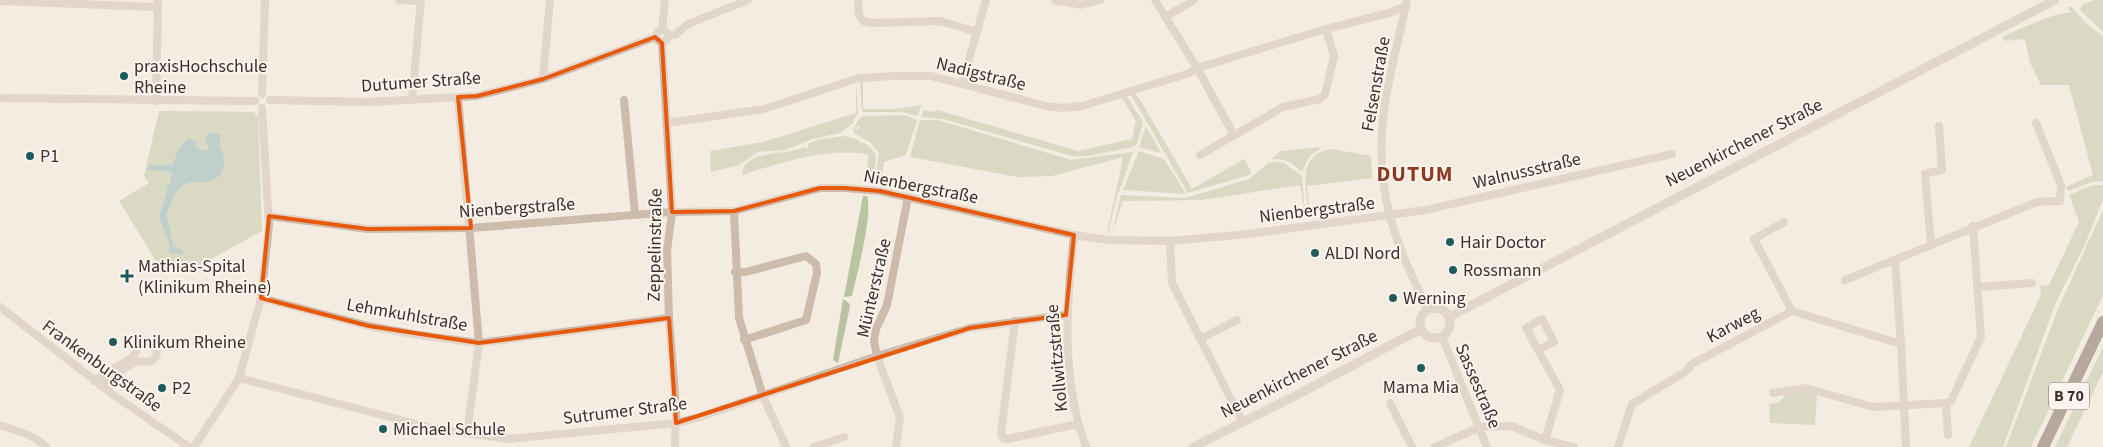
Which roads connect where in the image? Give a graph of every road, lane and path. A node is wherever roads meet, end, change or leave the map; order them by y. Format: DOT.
graph roads {
  1 [pos="264,0"];
  2 [pos="399,0"];
  3 [pos="421,0"];
  4 [pos="550,0"];
  5 [pos="665,0"];
  6 [pos="748,0"];
  7 [pos="858,0"];
  8 [pos="986,0"];
  9 [pos="1055,0"];
  10 [pos="1100,0"];
  11 [pos="1155,0"];
  12 [pos="1194,0"];
  13 [pos="2054,0"];
  14 [pos="0,1"];
  15 [pos="70,2"];
  16 [pos="1407,3"];
  17 [pos="158,4"];
  18 [pos="1389,13"];
  19 [pos="1166,17"];
  20 [pos="1326,29"];
  21 [pos="662,30"];
  22 [pos="977,32"];
  23 [pos="669,36"];
  24 [pos="655,38"];
  25 [pos="662,43"];
  26 [pos="1197,68"];
  27 [pos="542,78"];
  28 [pos="962,84"];
  29 [pos="262,94"];
  30 [pos="458,97"];
  31 [pos="0,98"];
  32 [pos="270,100"];
  33 [pos="412,100"];
  34 [pos="624,100"];
  35 [pos="255,101"];
  36 [pos="156,102"];
  37 [pos="262,108"];
  38 [pos="666,123"];
  39 [pos="2036,123"];
  40 [pos="1939,126"];
  41 [pos="1234,135"];
  42 [pos="1672,154"];
  43 [pos="1200,155"];
  44 [pos="908,197"];
  45 [pos="734,211"];
  46 [pos="672,212"];
  47 [pos="635,214"];
  48 [pos="269,216"];
  49 [pos="1389,216"];
  50 [pos="1784,222"];
  51 [pos="1973,226"];
  52 [pos="471,228"];
  53 [pos="1074,235"];
  54 [pos="1170,241"];
  55 [pos="1931,245"];
  56 [pos="1895,260"];
  57 [pos="735,272"];
  58 [pos="1845,280"];
  59 [pos="2032,282"];
  60 [pos="1978,286"];
  61 [pos="261,298"];
  62 [pos="0,307"];
  63 [pos="1428,309"];
  64 [pos="1792,311"];
  65 [pos="1066,315"];
  66 [pos="1450,317"];
  67 [pos="669,318"];
  68 [pos="1237,320"];
  69 [pos="1015,321"];
  70 [pos="2103,322"];
  71 [pos="1421,329"];
  72 [pos="1442,337"];
  73 [pos="744,340"];
  74 [pos="1200,340"];
  75 [pos="479,343"];
  76 [pos="1901,344"];
  77 [pos="1538,350"];
  78 [pos="877,356"];
  79 [pos="239,378"];
  80 [pos="97,383"];
  81 [pos="1772,393"];
  82 [pos="764,396"];
  83 [pos="1390,403"];
  84 [pos="1946,403"];
  85 [pos="1905,406"];
  86 [pos="1242,421"];
  87 [pos="676,423"];
  88 [pos="1078,424"];
  89 [pos="0,425"];
  90 [pos="1480,426"];
  91 [pos="467,433"];
  92 [pos="1948,435"];
  93 [pos="844,437"];
  94 [pos="1545,440"];
  95 [pos="46,447"];
  96 [pos="189,447"];
  97 [pos="194,447"];
  98 [pos="675,447"];
  99 [pos="786,447"];
  100 [pos="814,447"];
  101 [pos="896,447"];
  102 [pos="1086,447"];
  103 [pos="1193,447"];
  104 [pos="1412,447"];
  105 [pos="1435,447"];
  106 [pos="1487,447"];
  107 [pos="1574,447"];
  108 [pos="1618,447"];
  109 [pos="1906,447"];
  110 [pos="2043,447"];
  1 -- 29 [label="street"];
  2 -- 3 [label="street"];
  3 -- 33 [label="street"];
  4 -- 27 [label="street"];
  5 -- 21 [label="street"];
  6 -- 23 [label="street"];
  7 -- 22 [label="street"];
  8 -- 22 [label="street"];
  9 -- 10 [label="street"];
  11 -- 19 [label="street"];
  12 -- 19 [label="street"];
  13 -- 66 [label="street, Neuenkirchener Straße"];
  14 -- 15 [label="street"];
  15 -- 17 [label="street"];
  16 -- 18 [label="street, Felsenstraße"];
  16 -- 49 [label="street, Felsenstraße"];
  17 -- 36 [label="street"];
  18 -- 20 [label="street, Nadigstraße"];
  19 -- 26 [label="street"];
  20 -- 26 [label="street, Nadigstraße"];
  20 -- 41 [label="street"];
  21 -- 23 [label="street"];
  21 -- 24 [label="street"];
  22 -- 28 [label="street"];
  23 -- 25 [label="street"];
  24 -- 25 [label="street"];
  24 -- 27 [label="street, Dutumer Straße"];
  25 -- 38 [label="street, Zeppelinstraße"];
  26 -- 28 [label="street, Nadigstraße"];
  26 -- 41 [label="street"];
  27 -- 30 [label="street, Dutumer Straße"];
  28 -- 38 [label="street, Nadigstraße"];
  29 -- 32 [label="street"];
  29 -- 35 [label="street"];
  30 -- 33 [label="street, Dutumer Straße"];
  30 -- 52 [label="street"];
  31 -- 36 [label="street"];
  32 -- 33 [label="street, Dutumer Straße"];
  32 -- 37 [label="street"];
  34 -- 47 [label="street"];
  35 -- 36 [label="street"];
  35 -- 37 [label="street"];
  37 -- 48 [label="street"];
  38 -- 46 [label="street, Zeppelinstraße"];
  39 -- 51 [label="street"];
  40 -- 55 [label="street"];
  41 -- 43 [label="street"];
  42 -- 49 [label="street, Walnussstraße"];
  44 -- 45 [label="street, Nienbergstraße"];
  44 -- 53 [label="street, Nienbergstraße"];
  44 -- 78 [label="street, Münterstraße"];
  45 -- 46 [label="street, Nienbergstraße"];
  45 -- 57 [label="street"];
  46 -- 47 [label="street, Nienbergstraße"];
  46 -- 67 [label="street, Zeppelinstraße"];
  47 -- 52 [label="street, Nienbergstraße"];
  48 -- 52 [label="street, Nienbergstraße"];
  48 -- 61 [label="street"];
  49 -- 54 [label="street, Nienbergstraße"];
  49 -- 63 [label="street, Felsenstraße"];
  50 -- 64 [label="street"];
  51 -- 55 [label="street"];
  51 -- 60 [label="street"];
  52 -- 75 [label="street"];
  53 -- 54 [label="street, Nienbergstraße"];
  53 -- 65 [label="street, Kollwitzstraße"];
  54 -- 74 [label="street"];
  55 -- 56 [label="street"];
  56 -- 58 [label="street"];
  56 -- 76 [label="street"];
  57 -- 73 [label="street"];
  57 -- 73 [label="street"];
  59 -- 60 [label="street"];
  60 -- 84 [label="street"];
  61 -- 75 [label="street, Lehmkuhlstraße"];
  61 -- 79 [label="street"];
  62 -- 80 [label="street, Frankenburgstraße"];
  63 -- 66 [label="street"];
  63 -- 71 [label="street"];
  64 -- 76 [label="street"];
  64 -- 108 [label="street, Karweg"];
  65 -- 69 [label="street, Sutrumer Straße"];
  65 -- 88 [label="street, Kollwitzstraße"];
  66 -- 72 [label="street"];
  67 -- 75 [label="street, Lehmkuhlstraße"];
  67 -- 87 [label="street, Zeppelinstraße"];
  68 -- 74 [label="street"];
  69 -- 78 [label="street, Sutrumer Straße"];
  69 -- 88 [label="street"];
  70 -- 110 [label="highway, B 70"];
  71 -- 72 [label="street"];
  71 -- 86 [label="street, Neuenkirchener Straße"];
  72 -- 90 [label="street, Sassestraße"];
  73 -- 82 [label="street"];
  74 -- 86 [label="street"];
  75 -- 91 [label="street"];
  76 -- 85 [label="street"];
  77 -- 94 [label="street"];
  78 -- 82 [label="street, Sutrumer Straße"];
  78 -- 101 [label="street, Münterstraße"];
  79 -- 91 [label="street, Sutrumer Straße"];
  79 -- 97 [label="street"];
  80 -- 80 [label="street"];
  80 -- 96 [label="street, Frankenburgstraße"];
  81 -- 85 [label="street"];
  82 -- 87 [label="street, Sutrumer Straße"];
  82 -- 99 [label="street"];
  83 -- 104 [label="street"];
  84 -- 85 [label="street"];
  84 -- 92 [label="street"];
  85 -- 109 [label="street"];
  86 -- 103 [label="street, Neuenkirchener Straße"];
  87 -- 91 [label="street, Sutrumer Straße"];
  87 -- 98 [label="street, Zeppelinstraße"];
  88 -- 102 [label="street, Kollwitzstraße"];
  89 -- 95 [label="street"];
  90 -- 94 [label="street"];
  90 -- 105 [label="street"];
  90 -- 106 [label="street, Sassestraße"];
  93 -- 100 [label="street"];
  94 -- 107 [label="street"];
}
